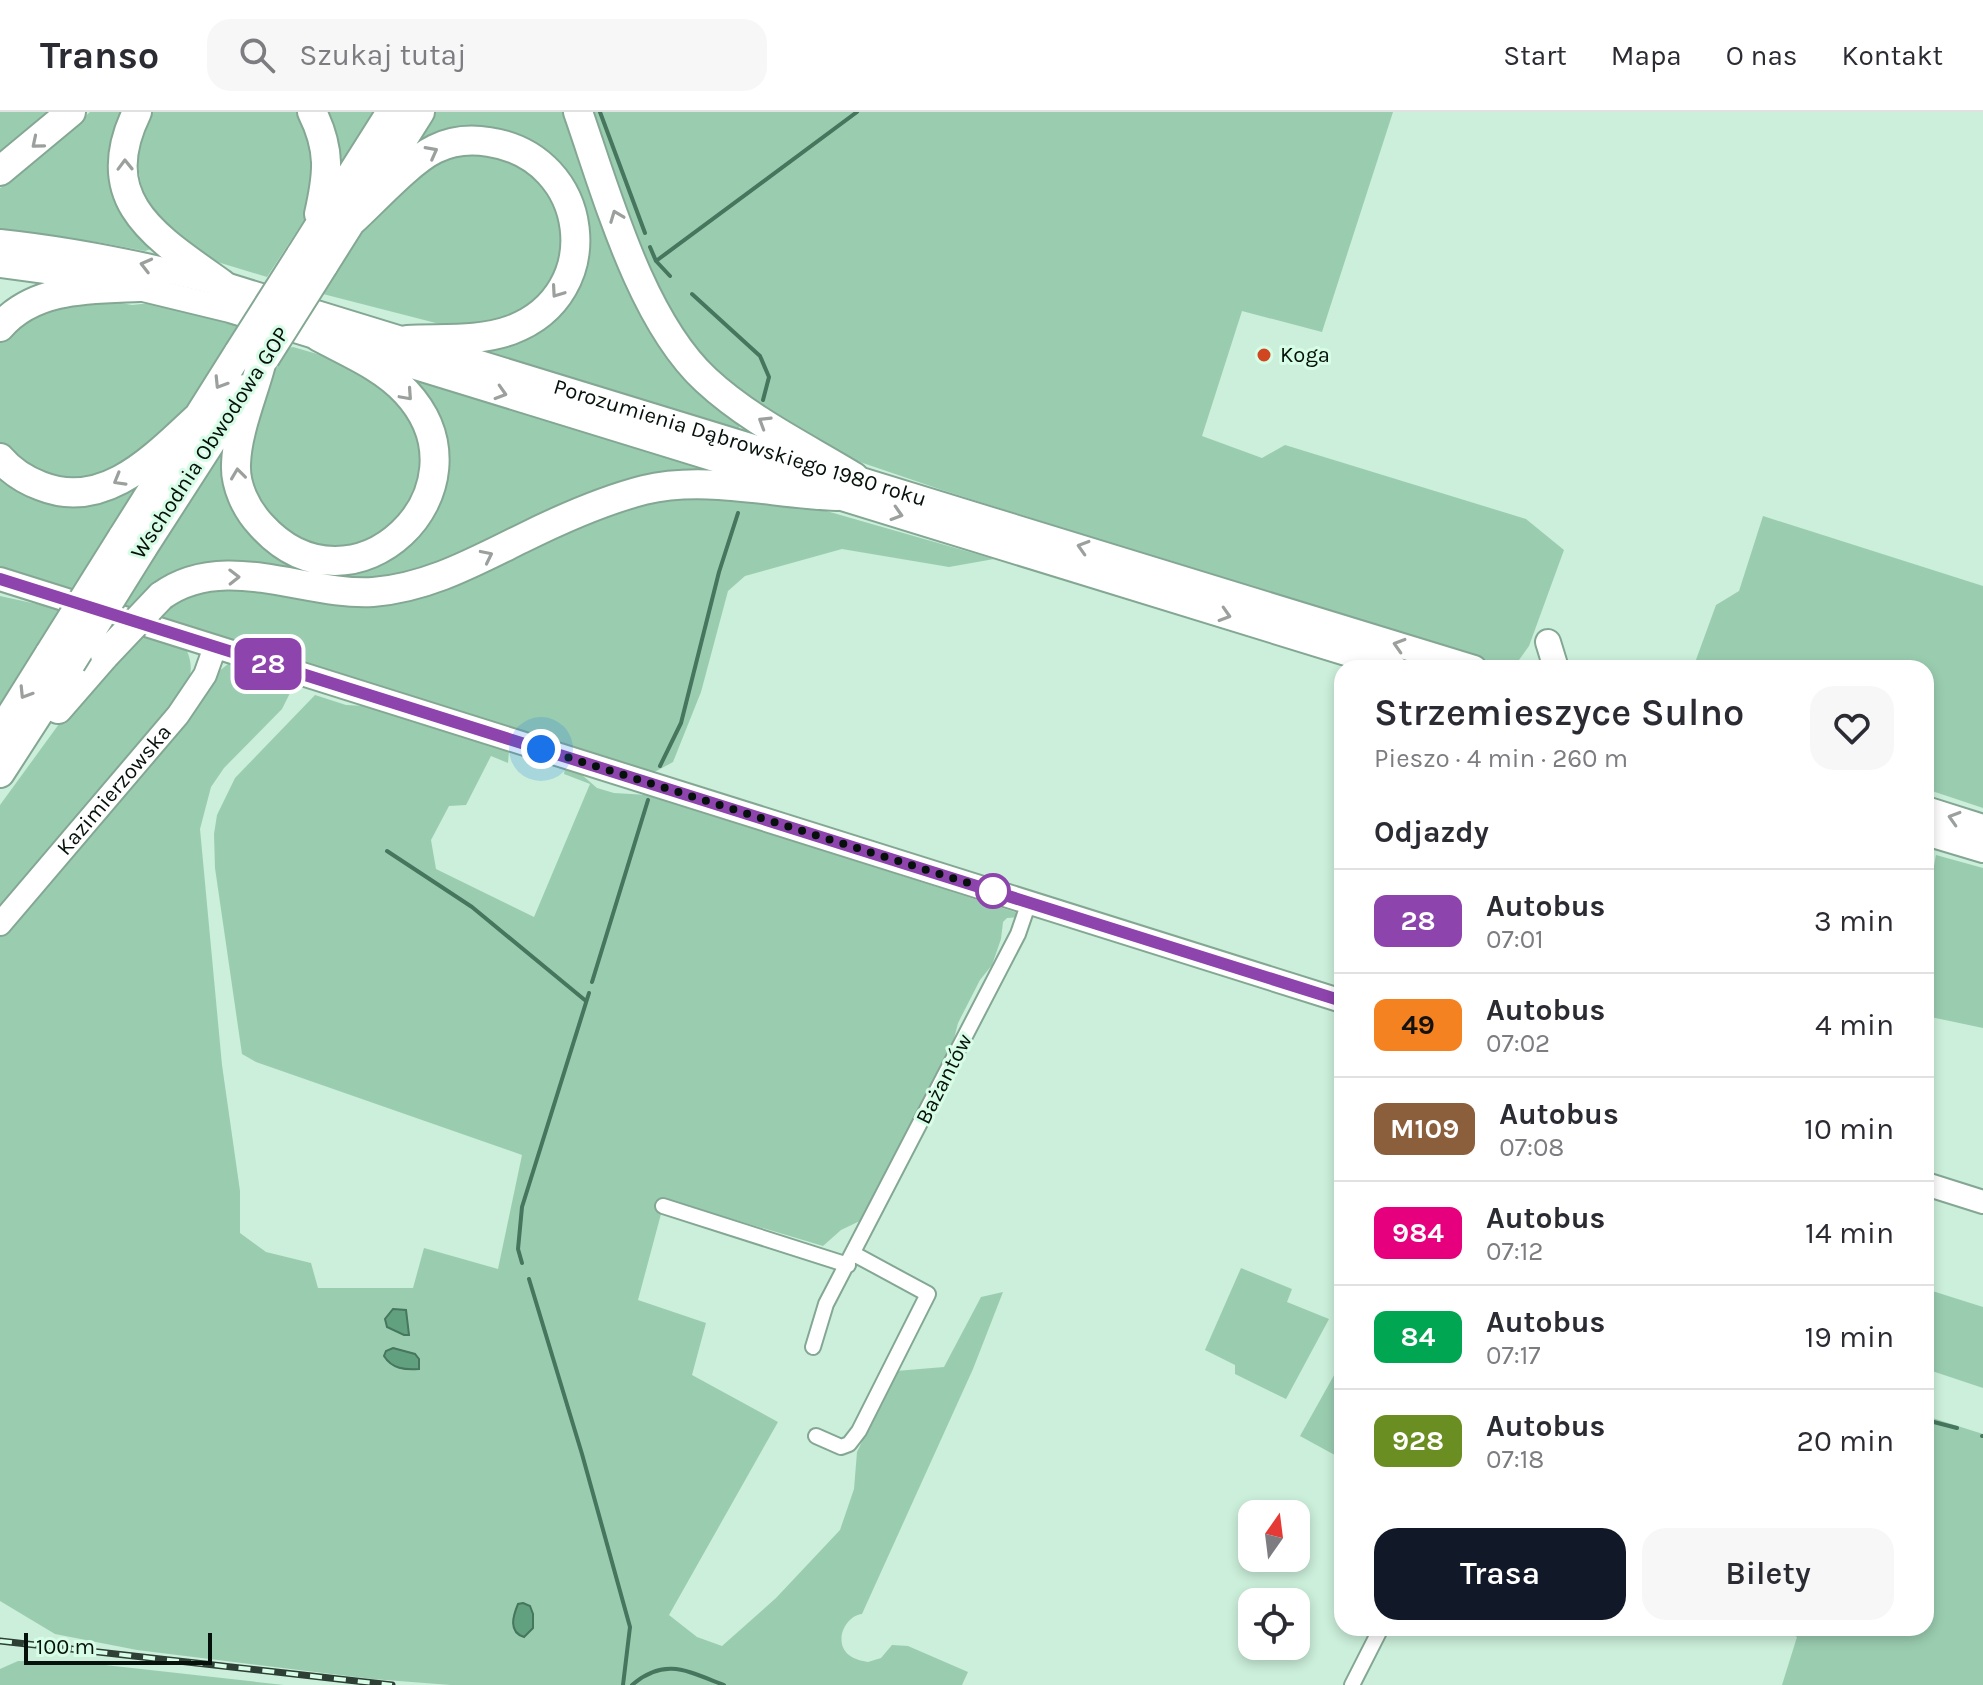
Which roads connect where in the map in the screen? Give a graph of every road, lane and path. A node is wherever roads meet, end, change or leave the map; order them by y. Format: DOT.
graph roads {
  1 [pos="71,112"];
  2 [pos="137,112"];
  3 [pos="312,112"];
  4 [pos="391,112"];
  5 [pos="420,112"];
  6 [pos="578,112"];
  7 [pos="0,171"];
  8 [pos="352,221"];
  9 [pos="316,231"];
  10 [pos="0,242"];
  11 [pos="311,261"];
  12 [pos="0,265"];
  13 [pos="222,284"];
  14 [pos="139,287"];
  15 [pos="0,327"];
  16 [pos="319,337"];
  17 [pos="407,340"];
  18 [pos="255,358"];
  19 [pos="201,414"];
  20 [pos="0,458"];
  21 [pos="846,486"];
  22 [pos="132,544"];
  23 [pos="0,579"];
  24 [pos="1548,642"];
  25 [pos="215,647"];
  26 [pos="1371,660"];
  27 [pos="1446,660"];
  28 [pos="1554,660"];
  29 [pos="10,739"];
  30 [pos="0,773"];
  31 [pos="1934,812"];
  32 [pos="1983,827"];
  33 [pos="1934,835"];
  34 [pos="1983,850"];
  35 [pos="1029,902"];
  36 [pos="0,924"];
  37 [pos="1334,998"];
  38 [pos="1934,1187"];
  39 [pos="1983,1202"];
  40 [pos="663,1206"];
  41 [pos="851,1259"];
  42 [pos="813,1347"];
  43 [pos="816,1436"];
  44 [pos="1377,1636"];
  45 [pos="1352,1685"];
  1 -- 7 [label="highway, one-way"];
  13 -- 2 [label="highway, one-way"];
  3 -- 9 [label="highway"];
  4 -- 9 [label="highway, Wschodnia Obwodowa GOP"];
  5 -- 8 [label="highway, Wschodnia Obwodowa GOP"];
  21 -- 6 [label="highway, one-way"];
  8 -- 11 [label="highway, Wschodnia Obwodowa GOP"];
  8 -- 17 [label="highway, one-way"];
  9 -- 11 [label="highway, Wschodnia Obwodowa GOP"];
  13 -- 10 [label="main road, Porozumienia Dąbrowskiego 1980 roku, one-way"];
  11 -- 18 [label="highway, Wschodnia Obwodowa GOP, bridge"];
  12 -- 14 [label="main road, Porozumienia Dąbrowskiego 1980 roku"];
  13 -- 17 [label="main road, Porozumienia Dąbrowskiego 1980 roku"];
  14 -- 15 [label="highway"];
  14 -- 16 [label="main road, Porozumienia Dąbrowskiego 1980 roku"];
  16 -- 18 [label="highway, one-way"];
  16 -- 21 [label="main road, Porozumienia Dąbrowskiego 1980 roku, one-way"];
  17 -- 21 [label="main road, Porozumienia Dąbrowskiego 1980 roku"];
  18 -- 19 [label="highway, Wschodnia Obwodowa GOP, one-way"];
  18 -- 22 [label="highway, Wschodnia Obwodowa GOP"];
  19 -- 20 [label="highway, one-way"];
  19 -- 22 [label="highway, Wschodnia Obwodowa GOP"];
  21 -- 26 [label="main road, Porozumienia Dąbrowskiego 1980 roku, one-way"];
  27 -- 21 [label="main road, Porozumienia Dąbrowskiego 1980 roku, one-way"];
  29 -- 21 [label="highway, one-way, bridge"];
  22 -- 29 [label="highway, Wschodnia Obwodowa GOP, bridge"];
  23 -- 25 [label="street"];
  24 -- 28 [label="main road"];
  25 -- 35 [label="street"];
  25 -- 36 [label="street, Kazimierzowska"];
  29 -- 30 [label="highway, Wschodnia Obwodowa GOP"];
  32 -- 31 [label="main road, one-way"];
  33 -- 34 [label="main road"];
  35 -- 37 [label="street"];
  35 -- 41 [label="street, Bażantów"];
  38 -- 39 [label="street"];
  40 -- 41 [label="street"];
  41 -- 42 [label="street, Bażantów"];
  41 -- 43 [label="street"];
  44 -- 45 [label="street"];
}
